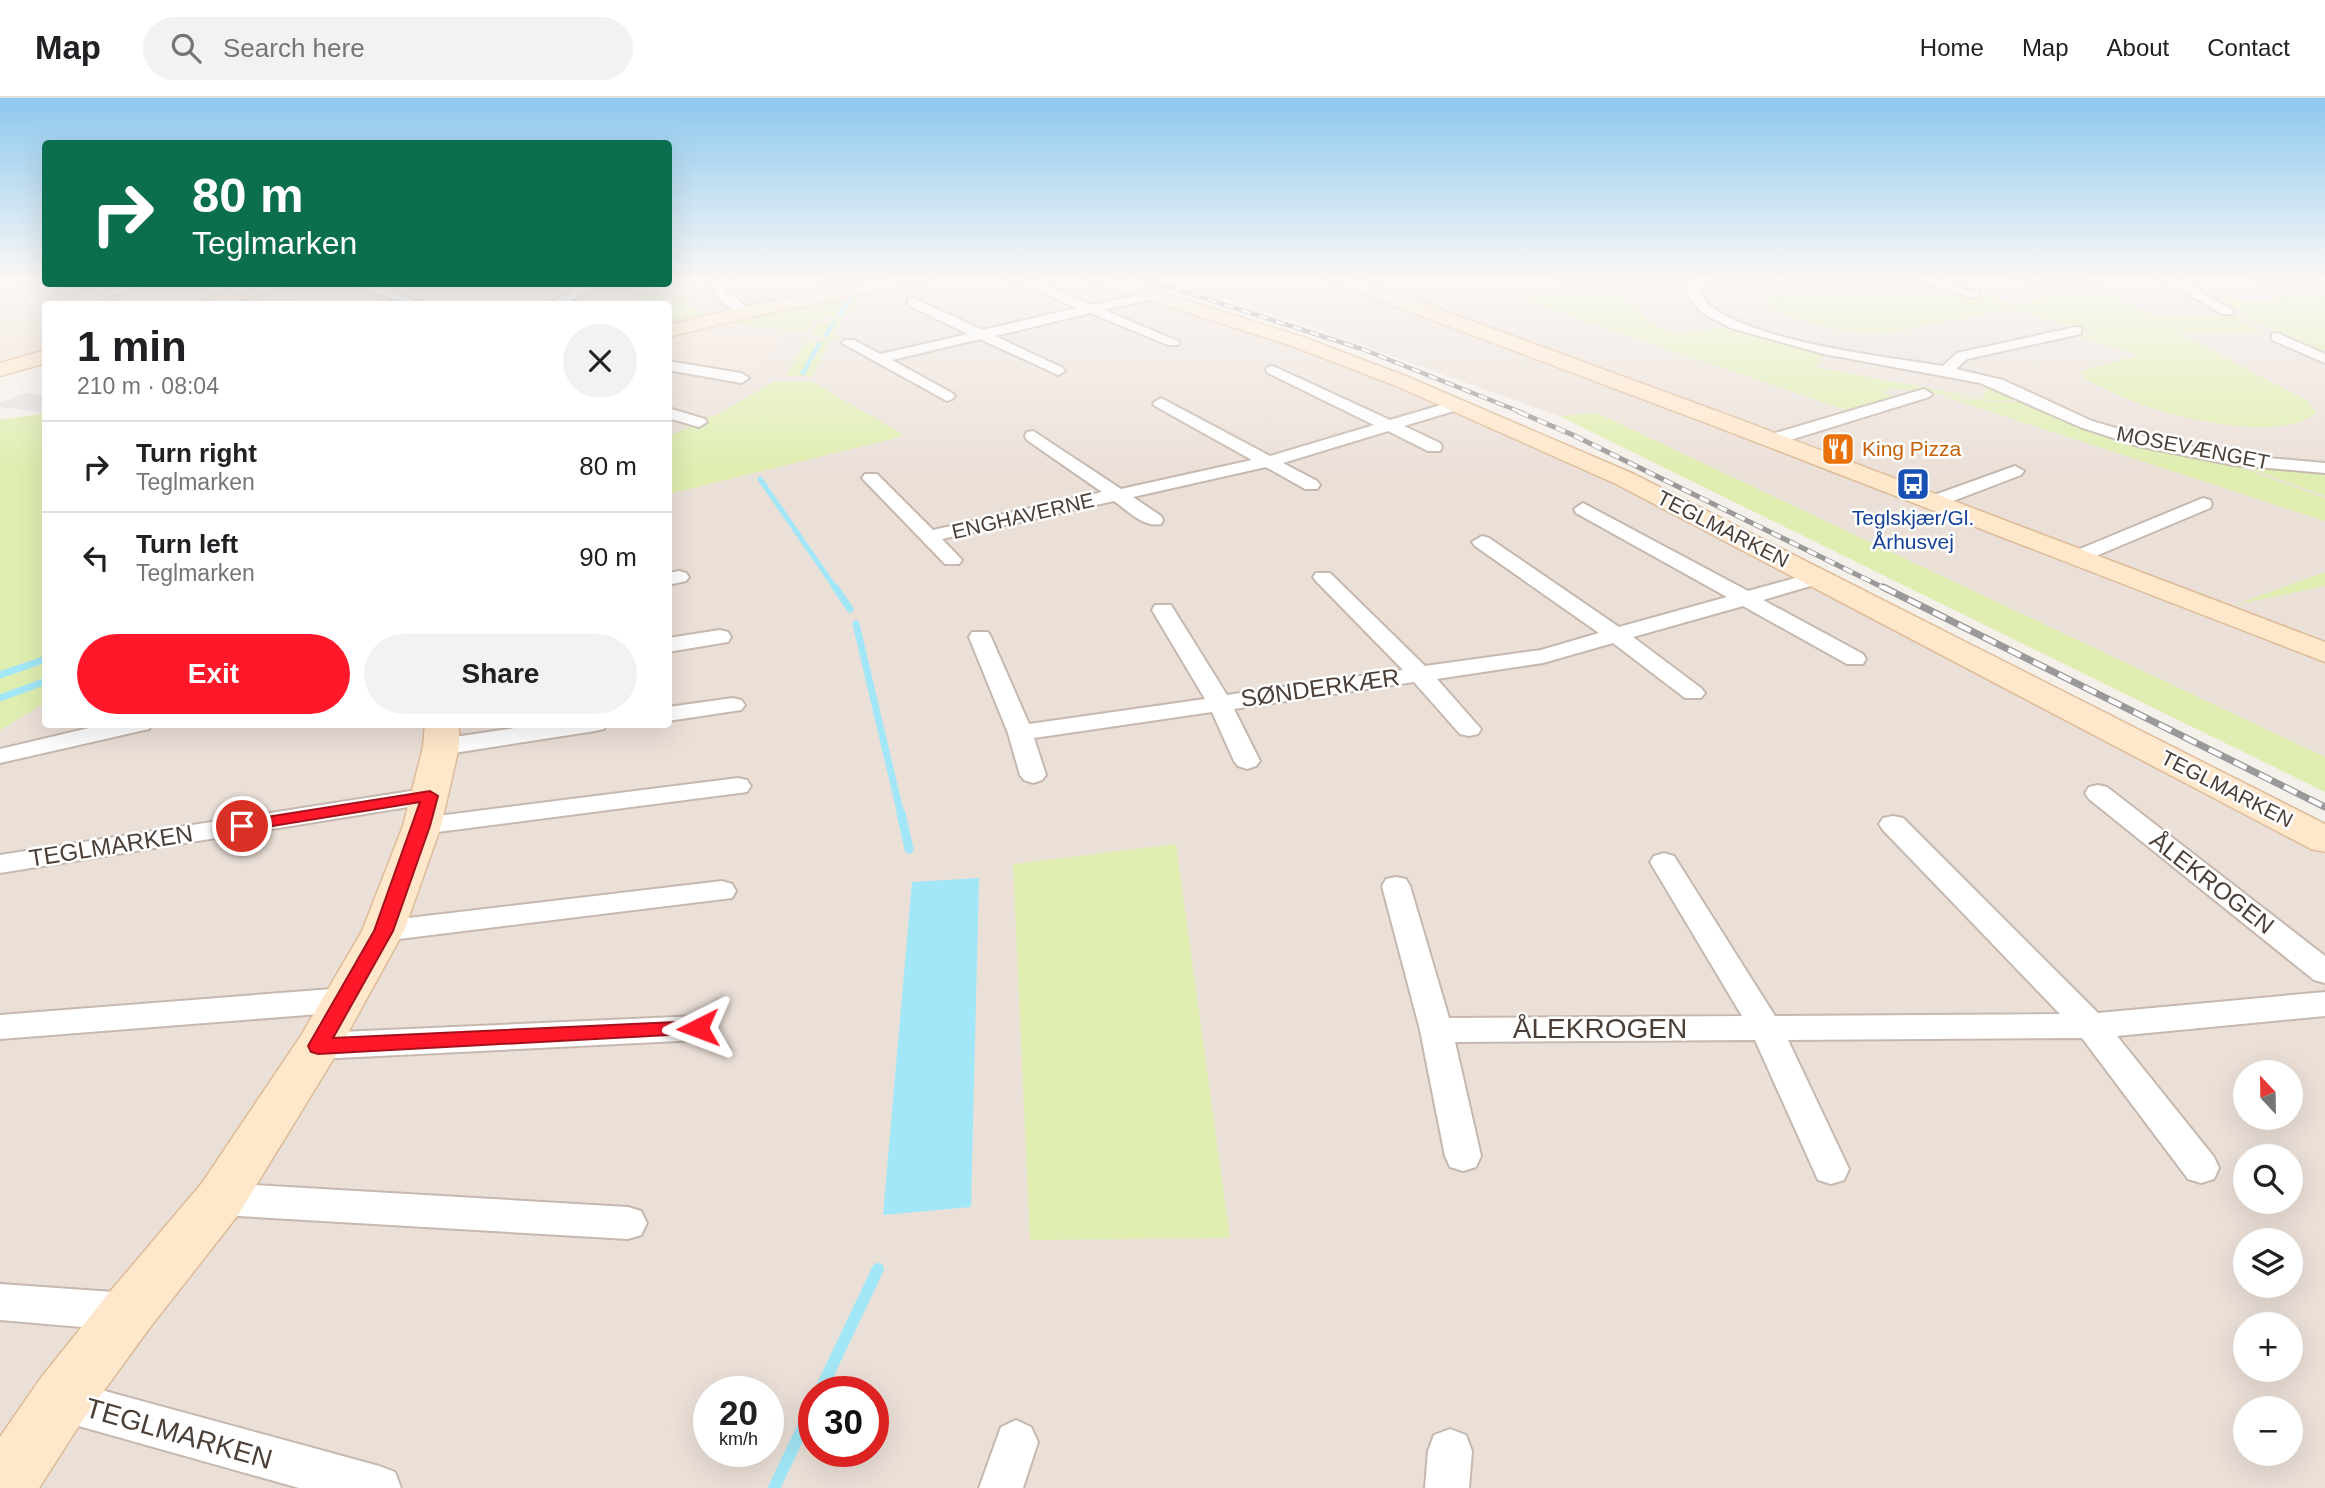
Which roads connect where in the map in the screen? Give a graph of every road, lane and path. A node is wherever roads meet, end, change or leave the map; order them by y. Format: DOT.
graph roads {
  1 [pos="849,342"];
  2 [pos="951,342"];
  3 [pos="995,342"];
  4 [pos="1298,342"];
  5 [pos="1509,342"];
  6 [pos="1792,342"];
  7 [pos="2026,342"];
  8 [pos="2288,342"];
  9 [pos="42,357"];
  10 [pos="878,359"];
  11 [pos="2325,359"];
  12 [pos="672,366"];
  13 [pos="0,370"];
  14 [pos="1273,370"];
  15 [pos="1058,371"];
  16 [pos="1947,371"];
  17 [pos="741,378"];
  18 [pos="1924,394"];
  19 [pos="947,396"];
  20 [pos="1161,404"];
  21 [pos="1458,405"];
  22 [pos="672,414"];
  23 [pos="699,422"];
  24 [pos="1391,425"];
  25 [pos="1033,436"];
  26 [pos="1771,440"];
  27 [pos="1434,447"];
  28 [pos="1270,461"];
  29 [pos="2325,468"];
  30 [pos="2015,471"];
  31 [pos="871,478"];
  32 [pos="1311,485"];
  33 [pos="1115,495"];
  34 [pos="1933,502"];
  35 [pos="2203,504"];
  36 [pos="1583,509"];
  37 [pos="1154,520"];
  38 [pos="930,536"];
  39 [pos="1482,542"];
  40 [pos="2077,557"];
  41 [pos="952,559"];
  42 [pos="1323,577"];
  43 [pos="1817,578"];
  44 [pos="1745,598"];
  45 [pos="1163,610"];
  46 [pos="1616,635"];
  47 [pos="720,637"];
  48 [pos="980,637"];
  49 [pos="672,644"];
  50 [pos="2325,653"];
  51 [pos="1855,659"];
  52 [pos="1420,674"];
  53 [pos="1692,694"];
  54 [pos="1219,702"];
  55 [pos="733,705"];
  56 [pos="672,713"];
  57 [pos="123,728"];
  58 [pos="544,728"];
  59 [pos="1469,729"];
  60 [pos="1020,733"];
  61 [pos="441,736"];
  62 [pos="2,756"];
  63 [pos="1247,761"];
  64 [pos="1032,775"];
  65 [pos="738,786"];
  66 [pos="2098,793"];
  67 [pos="426,811"];
  68 [pos="1893,824"];
  69 [pos="2325,840"];
  70 [pos="1664,862"];
  71 [pos="0,864"];
  72 [pos="1396,886"];
  73 [pos="722,891"];
  74 [pos="383,931"];
  75 [pos="2325,972"];
  76 [pos="345,1000"];
  77 [pos="2325,1004"];
  78 [pos="2091,1026"];
  79 [pos="0,1027"];
  80 [pos="1765,1027"];
  81 [pos="698,1028"];
  82 [pos="1436,1030"];
  83 [pos="318,1046"];
  84 [pos="1463,1156"];
  85 [pos="2201,1168"];
  86 [pos="1831,1169"];
  87 [pos="220,1199"];
  88 [pos="628,1223"];
  89 [pos="0,1302"];
  90 [pos="128,1312"];
  91 [pos="61,1400"];
  92 [pos="1016,1443"];
  93 [pos="2,1488"];
  94 [pos="379,1488"];
  95 [pos="1001,1488"];
  1 -- 10 [label="street"];
  2 -- 10 [label="street"];
  3 -- 15 [label="street"];
  4 -- 21 [label="street, TEGLMARKEN"];
  5 -- 26 [label="street"];
  6 -- 16 [label="street, MOSEVÆNGET"];
  7 -- 16 [label="street"];
  8 -- 11 [label="street"];
  9 -- 13 [label="street"];
  10 -- 19 [label="street"];
  12 -- 17 [label="street"];
  14 -- 24 [label="street"];
  16 -- 29 [label="street, MOSEVÆNGET"];
  18 -- 26 [label="street"];
  20 -- 28 [label="street"];
  21 -- 24 [label="street, ENGHAVERNE"];
  21 -- 43 [label="street, TEGLMARKEN"];
  22 -- 23 [label="street"];
  24 -- 27 [label="street"];
  24 -- 28 [label="street, ENGHAVERNE"];
  25 -- 33 [label="street, ENGHAVERNE"];
  26 -- 34 [label="street"];
  28 -- 32 [label="street"];
  28 -- 33 [label="street, ENGHAVERNE"];
  30 -- 34 [label="street"];
  31 -- 38 [label="street, ENGHAVERNE"];
  33 -- 37 [label="street, ENGHAVERNE"];
  33 -- 38 [label="street, ENGHAVERNE"];
  34 -- 40 [label="street"];
  35 -- 40 [label="street"];
  36 -- 44 [label="street"];
  38 -- 41 [label="street, ENGHAVERNE"];
  39 -- 46 [label="street"];
  40 -- 50 [label="street"];
  42 -- 52 [label="street, SØNDERKÆR"];
  43 -- 44 [label="street, SØNDERKÆR"];
  43 -- 69 [label="street, TEGLMARKEN"];
  44 -- 46 [label="street, SØNDERKÆR"];
  44 -- 51 [label="street"];
  45 -- 54 [label="street, SØNDERKÆR"];
  46 -- 52 [label="street, SØNDERKÆR"];
  46 -- 53 [label="street"];
  47 -- 49 [label="street"];
  48 -- 60 [label="street"];
  52 -- 54 [label="street, SØNDERKÆR"];
  52 -- 59 [label="street, SØNDERKÆR"];
  54 -- 60 [label="street, SØNDERKÆR"];
  54 -- 63 [label="street, SØNDERKÆR"];
  55 -- 56 [label="street"];
  57 -- 62 [label="street"];
  58 -- 61 [label="street, TEGLMARKEN"];
  60 -- 64 [label="street"];
  61 -- 67 [label="street, TEGLMARKEN"];
  65 -- 67 [label="street, TEGLMARKEN"];
  66 -- 75 [label="street, ÅLEKROGEN"];
  67 -- 71 [label="street, TEGLMARKEN"];
  67 -- 74 [label="street, TEGLMARKEN"];
  68 -- 78 [label="street"];
  70 -- 80 [label="street"];
  72 -- 82 [label="street"];
  73 -- 74 [label="street"];
  74 -- 76 [label="street, TEGLMARKEN"];
  76 -- 79 [label="street"];
  76 -- 83 [label="street, TEGLMARKEN"];
  77 -- 78 [label="street, ÅLEKROGEN"];
  78 -- 80 [label="street, ÅLEKROGEN"];
  78 -- 85 [label="street"];
  80 -- 82 [label="street, ÅLEKROGEN"];
  80 -- 86 [label="street"];
  81 -- 83 [label="street"];
  82 -- 84 [label="street"];
  83 -- 87 [label="street, TEGLMARKEN"];
  87 -- 88 [label="street"];
  87 -- 90 [label="street, TEGLMARKEN"];
  89 -- 90 [label="street"];
  90 -- 91 [label="street, TEGLMARKEN"];
  91 -- 93 [label="street, TEGLMARKEN"];
  91 -- 94 [label="street, TEGLMARKEN"];
  92 -- 95 [label="street"];
}
